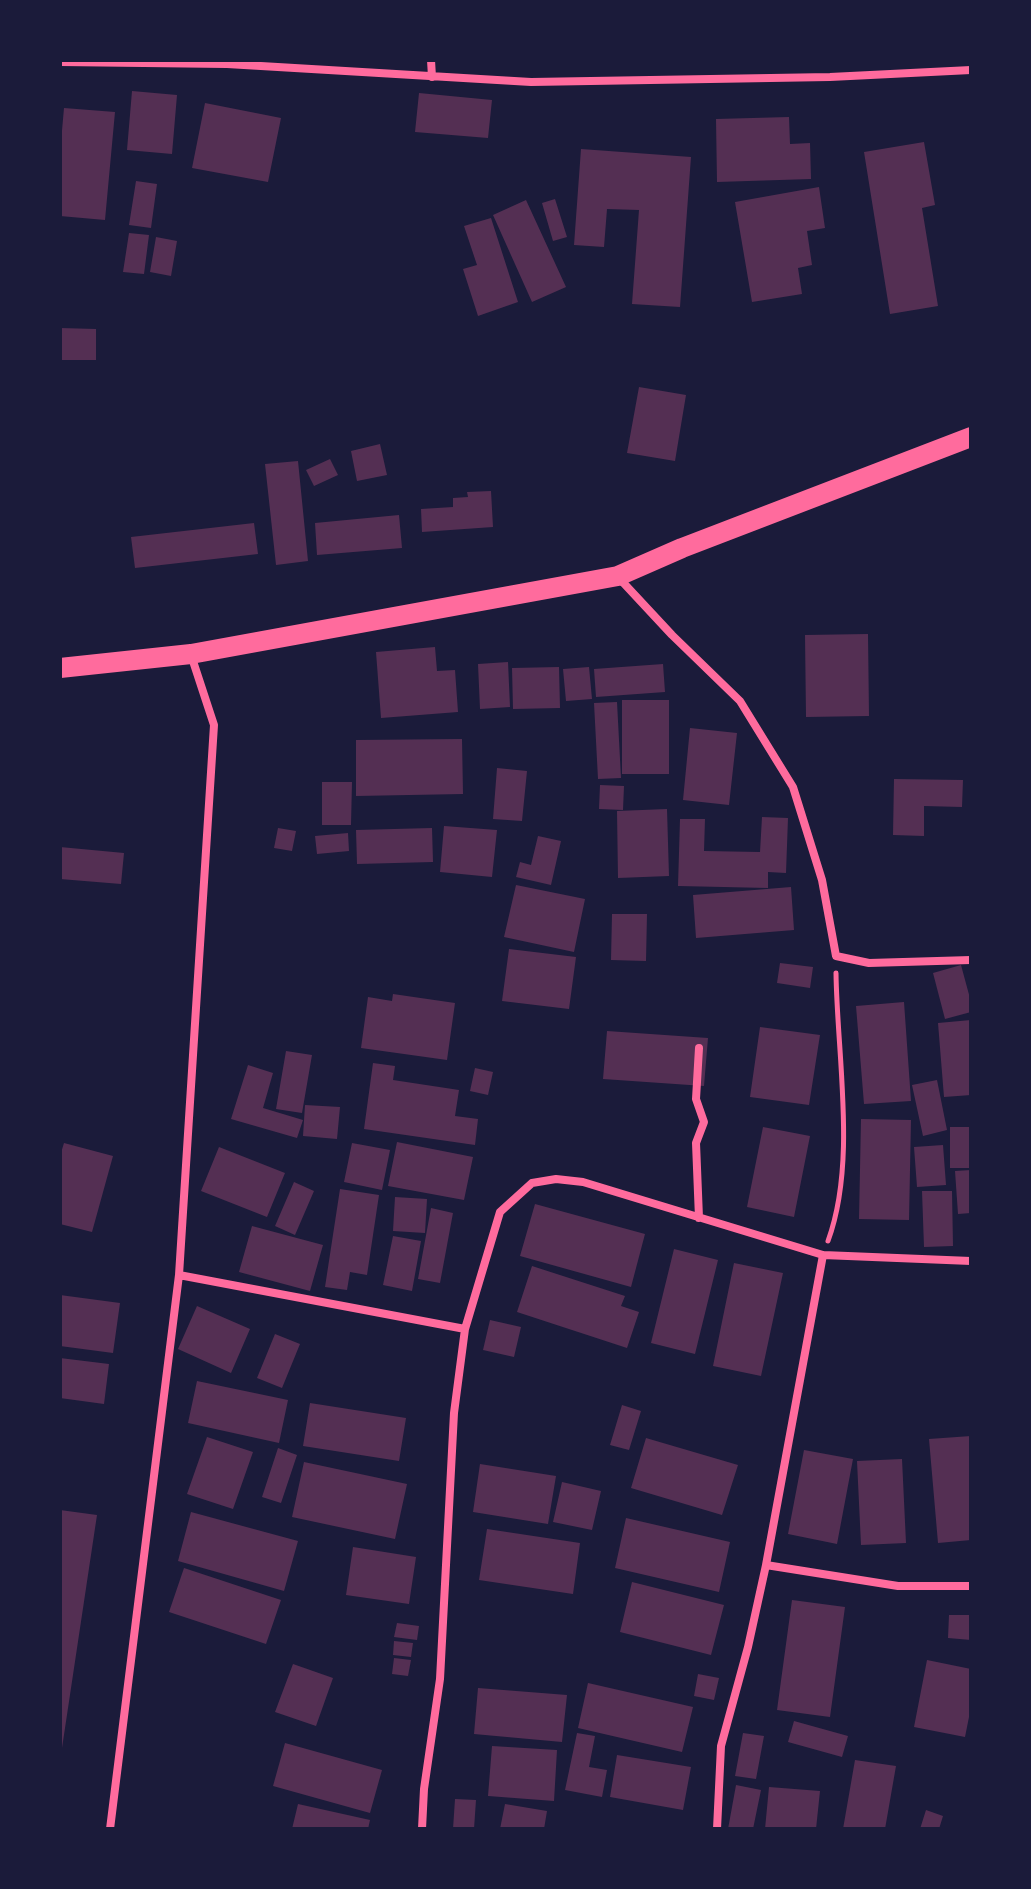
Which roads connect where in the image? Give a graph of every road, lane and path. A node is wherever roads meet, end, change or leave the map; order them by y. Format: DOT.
graph roads {
  1 [pos="431,60"];
  2 [pos="96,61"];
  3 [pos="60,62"];
  4 [pos="971,70"];
  5 [pos="432,77"];
  6 [pos="971,437"];
  7 [pos="618,576"];
  8 [pos="191,654"];
  9 [pos="60,668"];
  10 [pos="836,956"];
  11 [pos="971,960"];
  12 [pos="699,1048"];
  13 [pos="699,1218"];
  14 [pos="823,1255"];
  15 [pos="971,1261"];
  16 [pos="179,1275"];
  17 [pos="465,1329"];
  18 [pos="766,1565"];
  19 [pos="971,1586"];
  20 [pos="110,1829"];
  21 [pos="422,1829"];
  22 [pos="717,1829"];
  1 -- 5 [label="street"];
  2 -- 3 [label="street"];
  2 -- 5 [label="street"];
  4 -- 5 [label="street"];
  6 -- 7 [label="main road"];
  7 -- 8 [label="main road"];
  7 -- 10 [label="street"];
  8 -- 9 [label="main road"];
  8 -- 16 [label="street"];
  10 -- 11 [label="street"];
  10 -- 14 [label="path"];
  12 -- 13 [label="street"];
  13 -- 14 [label="street"];
  13 -- 17 [label="street"];
  14 -- 15 [label="street"];
  14 -- 18 [label="street"];
  16 -- 17 [label="street"];
  16 -- 20 [label="street"];
  17 -- 21 [label="street"];
  18 -- 19 [label="street"];
  18 -- 22 [label="street"];
}
